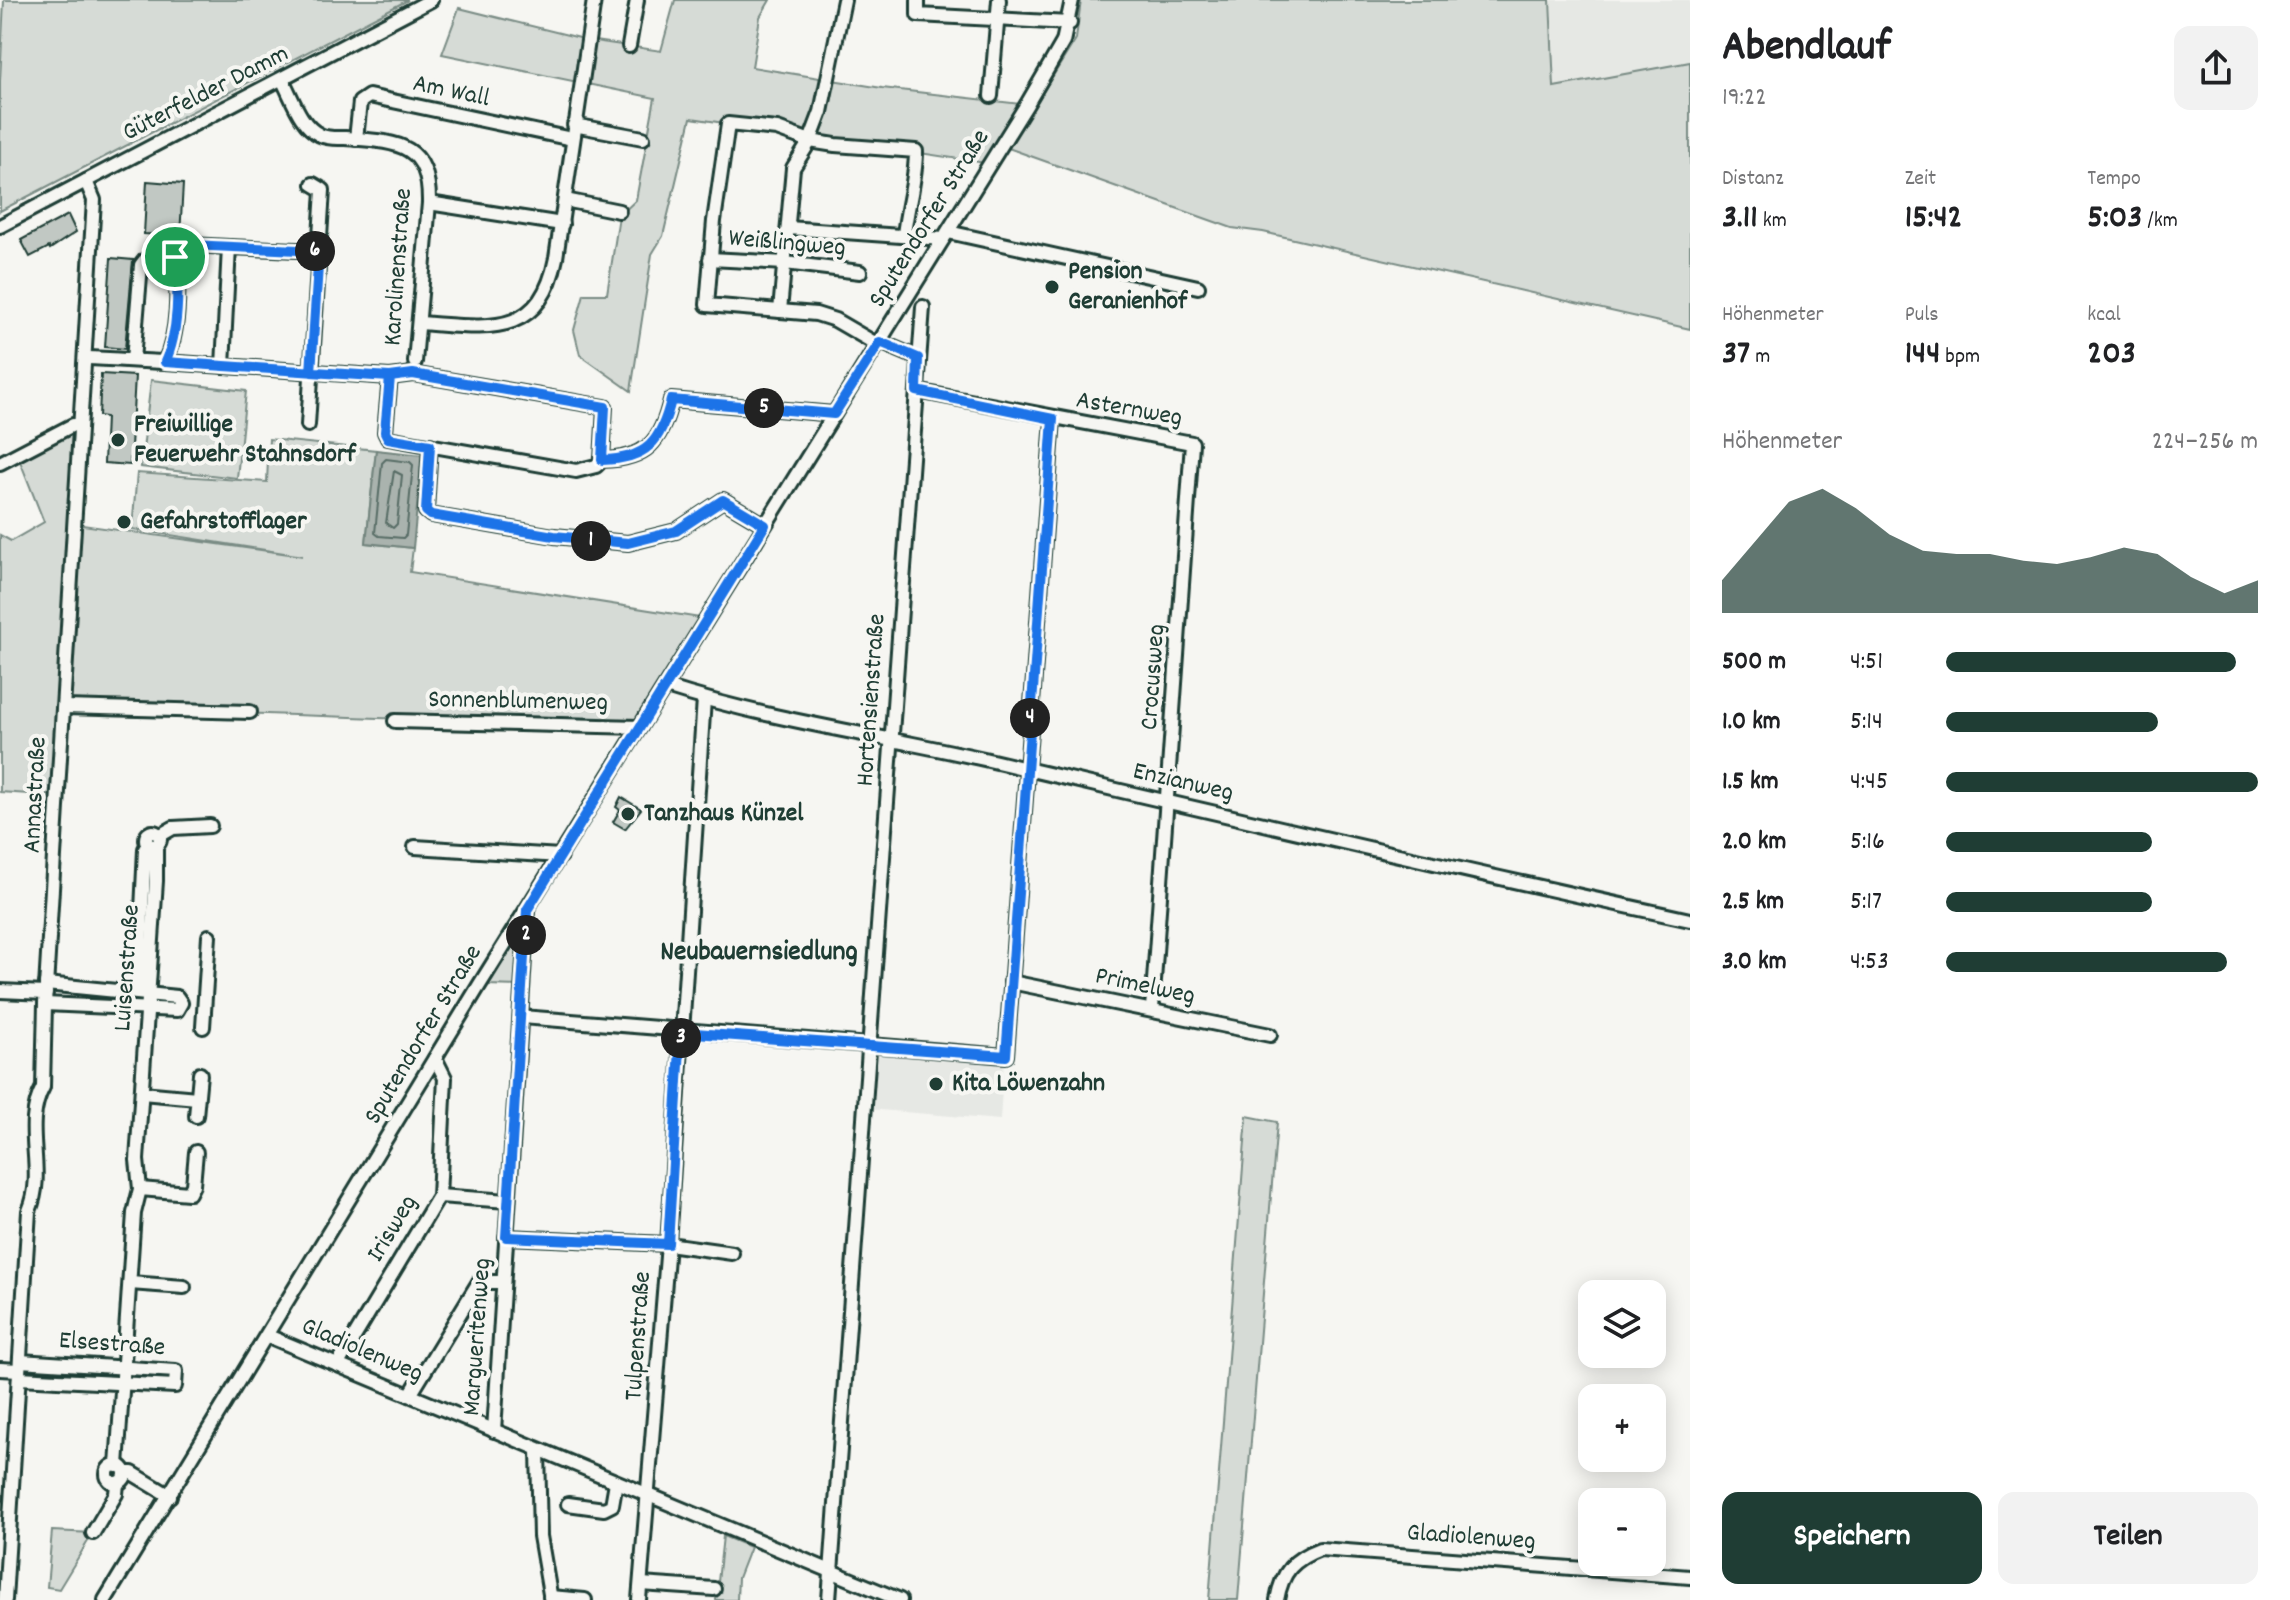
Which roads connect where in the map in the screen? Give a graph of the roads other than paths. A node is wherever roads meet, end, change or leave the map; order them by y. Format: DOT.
graph roads {
  1 [pos="431,0"];
  2 [pos="594,0"];
  3 [pos="637,0"];
  4 [pos="844,0"];
  5 [pos="918,0"];
  6 [pos="999,0"];
  7 [pos="1072,0"];
  8 [pos="997,18"];
  9 [pos="1070,23"];
  10 [pos="629,46"];
  11 [pos="282,79"];
  12 [pos="991,96"];
  13 [pos="574,125"];
  14 [pos="643,138"];
  15 [pos="356,139"];
  16 [pos="572,139"];
  17 [pos="810,141"];
  18 [pos="86,181"];
  19 [pos="313,184"];
  20 [pos="565,200"];
  21 [pos="429,203"];
  22 [pos="619,211"];
  23 [pos="562,224"];
  24 [pos="0,226"];
  25 [pos="788,228"];
  26 [pos="904,235"];
  27 [pos="946,236"];
  28 [pos="229,247"];
  29 [pos="319,251"];
  30 [pos="175,257"];
  31 [pos="710,259"];
  32 [pos="785,263"];
  33 [pos="860,272"];
  34 [pos="1198,287"];
  35 [pos="923,307"];
  36 [pos="780,311"];
  37 [pos="419,323"];
  38 [pos="879,343"];
  39 [pos="87,358"];
  40 [pos="918,358"];
  41 [pos="133,360"];
  42 [pos="165,362"];
  43 [pos="415,362"];
  44 [pos="223,366"];
  45 [pos="316,372"];
  46 [pos="390,377"];
  47 [pos="917,391"];
  48 [pos="834,414"];
  49 [pos="1053,419"];
  50 [pos="80,425"];
  51 [pos="308,425"];
  52 [pos="1192,443"];
  53 [pos="430,445"];
  54 [pos="602,460"];
  55 [pos="0,463"];
  56 [pos="765,525"];
  57 [pos="666,687"];
  58 [pos="704,699"];
  59 [pos="64,707"];
  60 [pos="250,712"];
  61 [pos="395,721"];
  62 [pos="640,727"];
  63 [pos="891,738"];
  64 [pos="1026,769"];
  65 [pos="1168,801"];
  66 [pos="210,826"];
  67 [pos="415,847"];
  68 [pos="561,856"];
  69 [pos="527,910"];
  70 [pos="1690,920"];
  71 [pos="209,936"];
  72 [pos="1011,982"];
  73 [pos="0,991"];
  74 [pos="142,992"];
  75 [pos="46,994"];
  76 [pos="181,1003"];
  77 [pos="205,1004"];
  78 [pos="146,1009"];
  79 [pos="1152,1009"];
  80 [pos="522,1017"];
  81 [pos="203,1027"];
  82 [pos="681,1032"];
  83 [pos="1270,1035"];
  84 [pos="870,1046"];
  85 [pos="435,1058"];
  86 [pos="200,1074"];
  87 [pos="142,1093"];
  88 [pos="197,1098"];
  89 [pos="196,1116"];
  90 [pos="196,1152"];
  91 [pos="140,1189"];
  92 [pos="439,1196"];
  93 [pos="508,1201"];
  94 [pos="506,1237"];
  95 [pos="668,1244"];
  96 [pos="732,1253"];
  97 [pos="502,1282"];
  98 [pos="130,1283"];
  99 [pos="184,1287"];
  100 [pos="268,1336"];
  101 [pos="338,1364"];
  102 [pos="123,1367"];
  103 [pos="0,1369"];
  104 [pos="19,1370"];
  105 [pos="122,1384"];
  106 [pos="410,1395"];
  107 [pos="494,1431"];
  108 [pos="538,1450"];
  109 [pos="120,1474"];
  110 [pos="616,1482"];
  111 [pos="170,1496"];
  112 [pos="649,1496"];
  113 [pos="568,1504"];
  114 [pos="93,1533"];
  115 [pos="831,1573"];
  116 [pos="1690,1577"];
  117 [pos="641,1584"];
  118 [pos="714,1589"];
  119 [pos="551,1599"];
  120 [pos="5,1600"];
  121 [pos="105,1600"];
  122 [pos="585,1600"];
  123 [pos="639,1600"];
  124 [pos="829,1600"];
  125 [pos="900,1600"];
  126 [pos="1277,1600"];
  1 -- 11 [label="street, Güterfelder Damm"];
  2 -- 13 [label="street"];
  3 -- 10 [label="street"];
  4 -- 17 [label="street"];
  5 -- 8 [label="street"];
  6 -- 8 [label="street"];
  7 -- 9 [label="street, Sputendorfer Straße"];
  8 -- 9 [label="street"];
  8 -- 12 [label="street"];
  9 -- 27 [label="street, Sputendorfer Straße"];
  11 -- 15 [label="street, Karolinenstraße"];
  11 -- 18 [label="street, Güterfelder Damm"];
  13 -- 14 [label="street"];
  13 -- 16 [label="street"];
  15 -- 16 [label="street, Am Wall"];
  15 -- 21 [label="street, Karolinenstraße"];
  16 -- 20 [label="street"];
  17 -- 25 [label="street"];
  17 -- 26 [label="street"];
  17 -- 31 [label="street"];
  18 -- 24 [label="street, Güterfelder Damm"];
  18 -- 39 [label="street, Annastraße"];
  19 -- 29 [label="street"];
  20 -- 22 [label="street"];
  20 -- 23 [label="street"];
  21 -- 23 [label="street"];
  21 -- 37 [label="street, Karolinenstraße"];
  23 -- 37 [label="street"];
  25 -- 26 [label="street"];
  25 -- 32 [label="street"];
  26 -- 27 [label="street"];
  27 -- 34 [label="street"];
  27 -- 38 [label="street, Sputendorfer Straße"];
  28 -- 29 [label="street"];
  28 -- 30 [label="street"];
  28 -- 44 [label="street"];
  29 -- 45 [label="street"];
  30 -- 41 [label="street"];
  30 -- 42 [label="street"];
  31 -- 32 [label="street, Weißlingweg"];
  31 -- 36 [label="street"];
  32 -- 33 [label="street, Weißlingweg"];
  32 -- 36 [label="street"];
  35 -- 40 [label="street, Hortensienstraße"];
  36 -- 38 [label="street"];
  37 -- 43 [label="street, Karolinenstraße"];
  38 -- 40 [label="street"];
  38 -- 48 [label="street, Sputendorfer Straße"];
  39 -- 41 [label="street"];
  39 -- 50 [label="street, Annastraße"];
  40 -- 47 [label="street, Hortensienstraße"];
  41 -- 42 [label="street"];
  42 -- 44 [label="street"];
  44 -- 45 [label="street"];
  45 -- 46 [label="street"];
  45 -- 51 [label="street"];
  46 -- 53 [label="street"];
  46 -- 54 [label="street"];
  47 -- 49 [label="street, Asternweg"];
  47 -- 63 [label="street, Hortensienstraße"];
  48 -- 54 [label="street"];
  48 -- 56 [label="street, Sputendorfer Straße"];
  49 -- 52 [label="street, Asternweg"];
  49 -- 64 [label="street"];
  50 -- 55 [label="street"];
  50 -- 59 [label="street, Annastraße"];
  52 -- 65 [label="street, Crocusweg"];
  53 -- 54 [label="street"];
  53 -- 56 [label="street"];
  56 -- 57 [label="street, Sputendorfer Straße"];
  57 -- 58 [label="street, Enzianweg"];
  57 -- 62 [label="street, Sputendorfer Straße"];
  58 -- 63 [label="street, Enzianweg"];
  58 -- 82 [label="street, Tulpenstraße"];
  59 -- 60 [label="street"];
  59 -- 75 [label="street, Annastraße"];
  61 -- 62 [label="street, Sonnenblumenweg"];
  62 -- 68 [label="street, Sputendorfer Straße"];
  63 -- 64 [label="street, Enzianweg"];
  63 -- 84 [label="street, Hortensienstraße"];
  64 -- 65 [label="street, Enzianweg"];
  64 -- 72 [label="street"];
  65 -- 70 [label="street, Enzianweg"];
  65 -- 79 [label="street, Crocusweg"];
  66 -- 74 [label="street, Luisenstraße"];
  67 -- 68 [label="street"];
  68 -- 69 [label="street, Sputendorfer Straße"];
  69 -- 80 [label="street, Margueritenweg"];
  69 -- 85 [label="street, Sputendorfer Straße"];
  71 -- 77 [label="street"];
  72 -- 79 [label="street, Primelweg"];
  72 -- 84 [label="street"];
  73 -- 75 [label="street"];
  74 -- 75 [label="street"];
  74 -- 76 [label="street"];
  74 -- 78 [label="street, Luisenstraße"];
  75 -- 78 [label="street"];
  75 -- 104 [label="street, Annastraße"];
  76 -- 77 [label="street"];
  76 -- 78 [label="street"];
  77 -- 81 [label="street"];
  78 -- 87 [label="street, Luisenstraße"];
  79 -- 83 [label="street, Primelweg"];
  80 -- 82 [label="street"];
  80 -- 93 [label="street, Margueritenweg"];
  82 -- 84 [label="street"];
  82 -- 95 [label="street, Tulpenstraße"];
  84 -- 115 [label="street, Hortensienstraße"];
  85 -- 92 [label="street, Irisweg"];
  85 -- 100 [label="street, Sputendorfer Straße"];
  86 -- 88 [label="street"];
  87 -- 88 [label="street"];
  87 -- 91 [label="street, Luisenstraße"];
  88 -- 89 [label="street"];
  90 -- 91 [label="street"];
  91 -- 98 [label="street, Luisenstraße"];
  92 -- 93 [label="street"];
  92 -- 101 [label="street, Irisweg"];
  93 -- 94 [label="street, Margueritenweg"];
  94 -- 95 [label="street"];
  94 -- 97 [label="street, Margueritenweg"];
  95 -- 96 [label="street"];
  95 -- 112 [label="street, Tulpenstraße"];
  97 -- 106 [label="street"];
  97 -- 107 [label="street, Margueritenweg"];
  98 -- 99 [label="street"];
  98 -- 102 [label="street, Luisenstraße"];
  100 -- 101 [label="street, Gladiolenweg"];
  100 -- 111 [label="street, Sputendorfer Straße"];
  101 -- 106 [label="street, Gladiolenweg"];
  102 -- 104 [label="street, Elsestraße"];
  102 -- 105 [label="street, Luisenstraße"];
  102 -- 105 [label="street, Elsestraße"];
  103 -- 104 [label="street, Elsestraße"];
  104 -- 105 [label="street, Elsestraße"];
  104 -- 120 [label="street, Annastraße"];
  105 -- 109 [label="street, Luisenstraße"];
  106 -- 107 [label="street, Gladiolenweg"];
  107 -- 108 [label="street, Gladiolenweg"];
  108 -- 110 [label="street, Gladiolenweg"];
  108 -- 119 [label="street"];
  109 -- 111 [label="street"];
  109 -- 114 [label="street, Luisenstraße"];
  110 -- 112 [label="street, Gladiolenweg"];
  110 -- 113 [label="street"];
  111 -- 121 [label="street, Sputendorfer Straße"];
  112 -- 115 [label="street, Gladiolenweg"];
  112 -- 117 [label="street, Tulpenstraße"];
  115 -- 124 [label="street, Hortensienstraße"];
  115 -- 125 [label="street, Gladiolenweg"];
  116 -- 126 [label="street, Gladiolenweg"];
  117 -- 118 [label="street"];
  117 -- 123 [label="street, Tulpenstraße"];
  119 -- 122 [label="street"];
}
